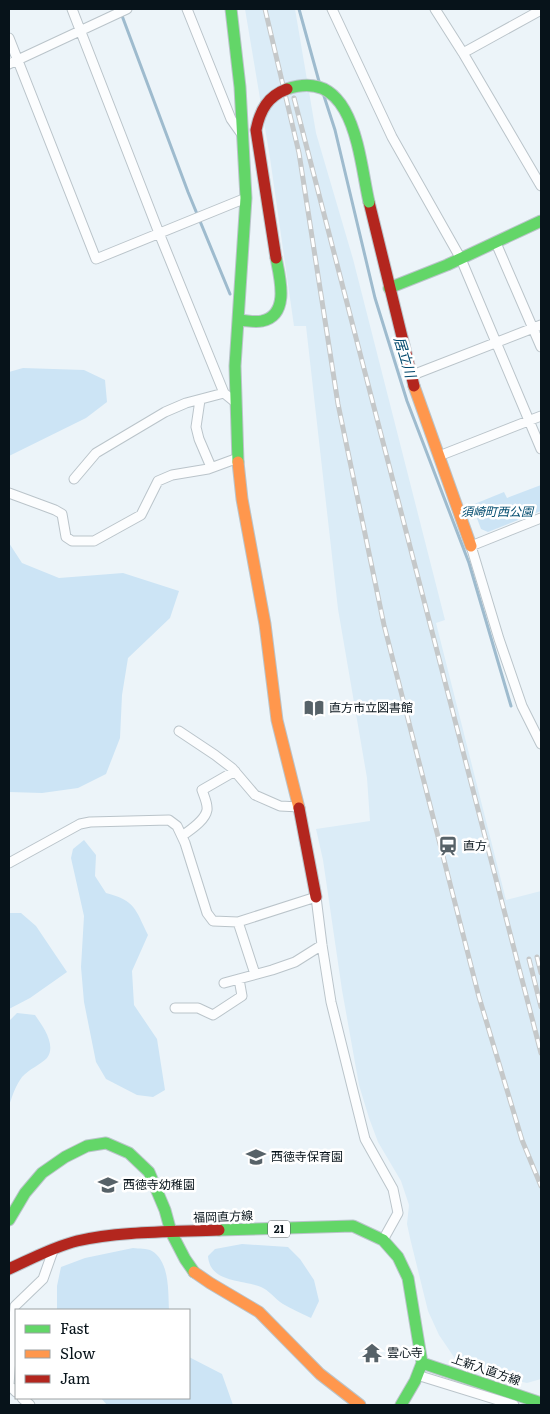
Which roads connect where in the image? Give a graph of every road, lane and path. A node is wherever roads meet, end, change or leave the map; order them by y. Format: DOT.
graph roads {
  1 [pos="72,9"];
  2 [pos="127,9"];
  3 [pos="187,9"];
  4 [pos="231,9"];
  5 [pos="332,9"];
  6 [pos="435,9"];
  7 [pos="541,10"];
  8 [pos="80,30"];
  9 [pos="9,38"];
  10 [pos="463,53"];
  11 [pos="18,60"];
  12 [pos="9,64"];
  13 [pos="242,136"];
  14 [pos="541,186"];
  15 [pos="246,198"];
  16 [pos="541,221"];
  17 [pos="159,233"];
  18 [pos="496,243"];
  19 [pos="461,259"];
  20 [pos="389,288"];
  21 [pos="238,320"];
  22 [pos="537,326"];
  23 [pos="496,341"];
  24 [pos="541,347"];
  25 [pos="410,376"];
  26 [pos="224,393"];
  27 [pos="200,400"];
  28 [pos="235,402"];
  29 [pos="541,416"];
  30 [pos="529,421"];
  31 [pos="541,449"];
  32 [pos="439,456"];
  33 [pos="238,458"];
  34 [pos="211,467"];
  35 [pos="74,479"];
  36 [pos="9,493"];
  37 [pos="541,518"];
  38 [pos="471,546"];
  39 [pos="179,731"];
  40 [pos="541,744"];
  41 [pos="235,771"];
  42 [pos="299,807"];
  43 [pos="182,836"];
  44 [pos="9,863"];
  45 [pos="316,897"];
  46 [pos="238,922"];
  47 [pos="322,945"];
  48 [pos="256,974"];
  49 [pos="239,979"];
  50 [pos="224,983"];
  51 [pos="175,1008"];
  52 [pos="9,1220"];
  53 [pos="172,1232"];
  54 [pos="383,1240"];
  55 [pos="54,1248"];
  56 [pos="9,1269"];
  57 [pos="422,1362"];
  58 [pos="417,1375"];
  59 [pos="15,1391"];
  60 [pos="541,1403"];
  61 [pos="360,1405"];
  62 [pos="401,1405"];
  63 [pos="514,1405"];
  1 -- 8 [label="street"];
  2 -- 8 [label="street"];
  3 -- 13 [label="street"];
  4 -- 13 [label="street"];
  5 -- 19 [label="street"];
  6 -- 10 [label="street"];
  7 -- 10 [label="street"];
  8 -- 11 [label="street"];
  8 -- 17 [label="street"];
  9 -- 11 [label="street"];
  10 -- 14 [label="street"];
  11 -- 12 [label="street"];
  11 -- 17 [label="street"];
  13 -- 15 [label="street"];
  15 -- 17 [label="street"];
  15 -- 21 [label="street"];
  16 -- 18 [label="street"];
  17 -- 26 [label="street"];
  18 -- 19 [label="street"];
  18 -- 22 [label="street"];
  19 -- 20 [label="street"];
  19 -- 23 [label="street"];
  20 -- 21 [label="street, bridge"];
  20 -- 25 [label="street"];
  21 -- 28 [label="street"];
  22 -- 23 [label="street"];
  22 -- 24 [label="street"];
  23 -- 25 [label="street"];
  23 -- 30 [label="street"];
  25 -- 32 [label="street"];
  26 -- 27 [label="street"];
  26 -- 28 [label="street"];
  27 -- 34 [label="street"];
  27 -- 35 [label="street"];
  28 -- 33 [label="street"];
  29 -- 30 [label="street"];
  30 -- 31 [label="street"];
  30 -- 32 [label="street"];
  32 -- 38 [label="street"];
  33 -- 34 [label="street"];
  33 -- 42 [label="street"];
  34 -- 36 [label="street"];
  37 -- 38 [label="street"];
  38 -- 40 [label="street"];
  39 -- 41 [label="street"];
  41 -- 42 [label="street"];
  41 -- 43 [label="street"];
  42 -- 45 [label="street"];
  43 -- 44 [label="street"];
  43 -- 46 [label="street"];
  45 -- 46 [label="street"];
  45 -- 47 [label="street"];
  46 -- 48 [label="street"];
  47 -- 48 [label="street"];
  47 -- 54 [label="street"];
  48 -- 49 [label="street"];
  49 -- 50 [label="street"];
  49 -- 51 [label="street"];
  52 -- 53 [label="street"];
  53 -- 54 [label="street, 福岡直方線 / 21"];
  53 -- 55 [label="street, 福岡直方線 / 21"];
  53 -- 61 [label="street"];
  54 -- 57 [label="street, 福岡直方線 / 21"];
  55 -- 56 [label="street, 福岡直方線 / 21"];
  55 -- 59 [label="street"];
  57 -- 58 [label="street"];
  57 -- 60 [label="street, 上新入直方線"];
  58 -- 62 [label="street"];
  58 -- 63 [label="street"];
}
